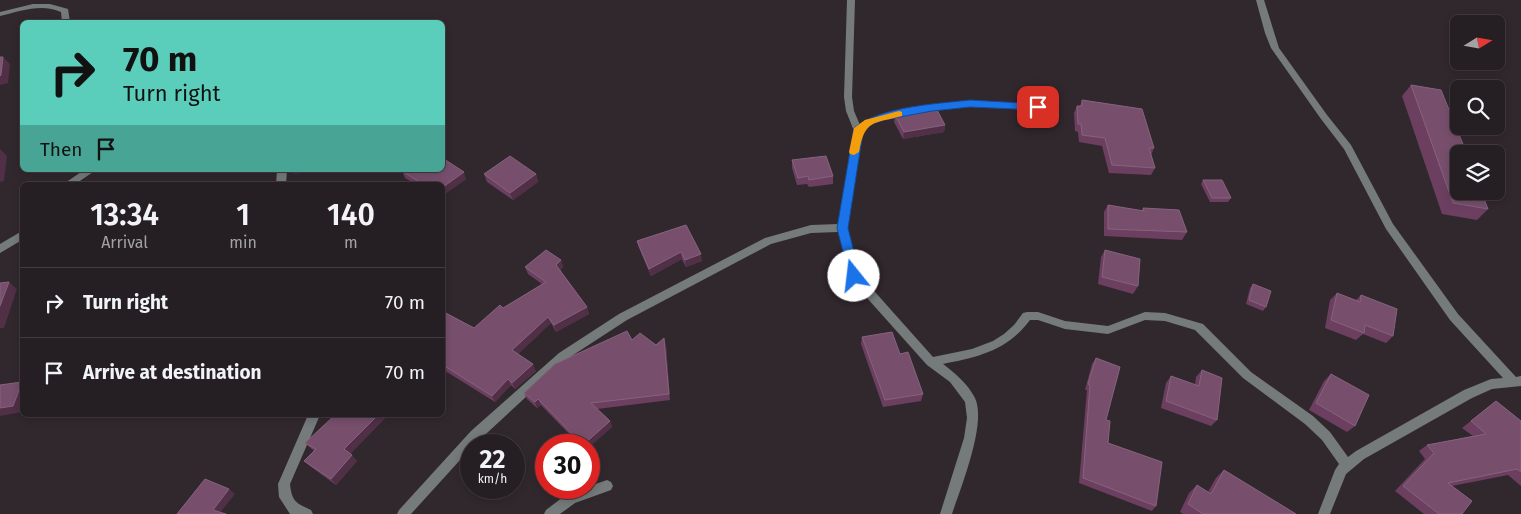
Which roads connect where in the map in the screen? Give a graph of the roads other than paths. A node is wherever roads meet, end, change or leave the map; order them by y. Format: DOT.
graph roads {
  1 [pos="851,0"];
  2 [pos="1260,0"];
  3 [pos="0,14"];
  4 [pos="66,20"];
  5 [pos="1054,108"];
  6 [pos="858,131"];
  7 [pos="88,172"];
  8 [pos="72,182"];
  9 [pos="842,228"];
  10 [pos="20,236"];
  11 [pos="0,249"];
  12 [pos="930,362"];
  13 [pos="1517,381"];
  14 [pos="313,417"];
  15 [pos="1347,465"];
  16 [pos="607,486"];
  17 [pos="307,514"];
  18 [pos="403,514"];
  19 [pos="550,514"];
  20 [pos="946,514"];
  21 [pos="1324,514"];
  1 -- 6 [label="street"];
  2 -- 13 [label="street"];
  3 -- 4 [label="street"];
  5 -- 6 [label="street"];
  6 -- 9 [label="street"];
  7 -- 8 [label="street"];
  9 -- 12 [label="street"];
  9 -- 18 [label="street"];
  10 -- 11 [label="street"];
  12 -- 15 [label="street"];
  12 -- 20 [label="street"];
  13 -- 15 [label="street"];
  14 -- 17 [label="street"];
  15 -- 21 [label="street"];
  16 -- 19 [label="street"];
}
